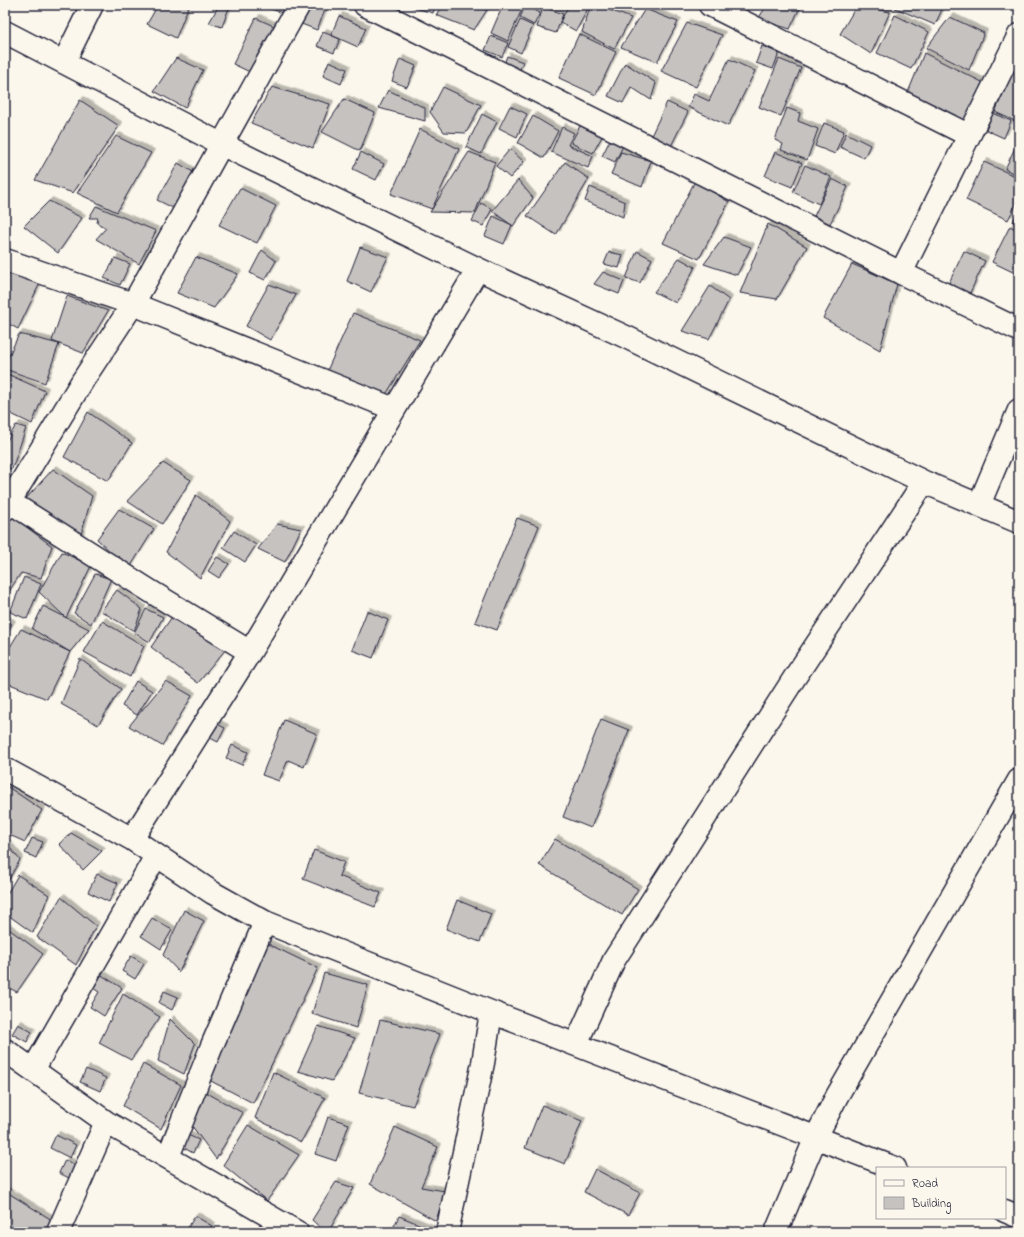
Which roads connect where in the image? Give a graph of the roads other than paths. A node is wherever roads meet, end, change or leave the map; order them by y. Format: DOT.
graph roads {
  1 [pos="92,5"];
  2 [pos="298,5"];
  3 [pos="365,5"];
  4 [pos="710,5"];
  5 [pos="5,32"];
  6 [pos="1019,35"];
  7 [pos="64,62"];
  8 [pos="968,135"];
  9 [pos="223,145"];
  10 [pos="5,260"];
  11 [pos="478,269"];
  12 [pos="901,273"];
  13 [pos="132,304"];
  14 [pos="1019,330"];
  15 [pos="394,409"];
  16 [pos="1019,410"];
  17 [pos="924,482"];
  18 [pos="6,503"];
  19 [pos="979,505"];
  20 [pos="1019,522"];
  21 [pos="250,652"];
  22 [pos="5,769"];
  23 [pos="1019,780"];
  24 [pos="132,839"];
  25 [pos="156,856"];
  26 [pos="265,922"];
  27 [pos="491,1012"];
  28 [pos="576,1044"];
  29 [pos="5,1050"];
  30 [pos="33,1070"];
  31 [pos="106,1122"];
  32 [pos="816,1137"];
  33 [pos="168,1157"];
  34 [pos="892,1167"];
  35 [pos="1006,1211"];
  36 [pos="1019,1217"];
  37 [pos="266,1224"];
  38 [pos="58,1232"];
  39 [pos="297,1232"];
  40 [pos="446,1232"];
  41 [pos="776,1232"];
  1 -- 7 [label="street"];
  2 -- 9 [label="street"];
  3 -- 12 [label="street"];
  4 -- 8 [label="street"];
  5 -- 7 [label="street"];
  6 -- 8 [label="street"];
  7 -- 9 [label="street"];
  8 -- 12 [label="street"];
  9 -- 11 [label="street"];
  9 -- 13 [label="street"];
  10 -- 13 [label="street"];
  11 -- 15 [label="street"];
  11 -- 17 [label="street"];
  12 -- 14 [label="street"];
  13 -- 15 [label="street"];
  13 -- 18 [label="street"];
  15 -- 21 [label="street"];
  16 -- 19 [label="street"];
  17 -- 19 [label="street"];
  17 -- 28 [label="street"];
  18 -- 21 [label="street"];
  19 -- 20 [label="street"];
  21 -- 24 [label="street"];
  22 -- 24 [label="street"];
  23 -- 32 [label="street"];
  24 -- 25 [label="street"];
  25 -- 26 [label="street"];
  25 -- 30 [label="street"];
  26 -- 27 [label="street"];
  26 -- 33 [label="street"];
  27 -- 28 [label="street"];
  27 -- 40 [label="street"];
  28 -- 32 [label="street"];
  29 -- 30 [label="street"];
  30 -- 31 [label="street"];
  31 -- 33 [label="street"];
  31 -- 38 [label="street"];
  32 -- 34 [label="street"];
  32 -- 41 [label="street"];
  33 -- 37 [label="street"];
  35 -- 36 [label="street"];
  37 -- 39 [label="street"];
}
